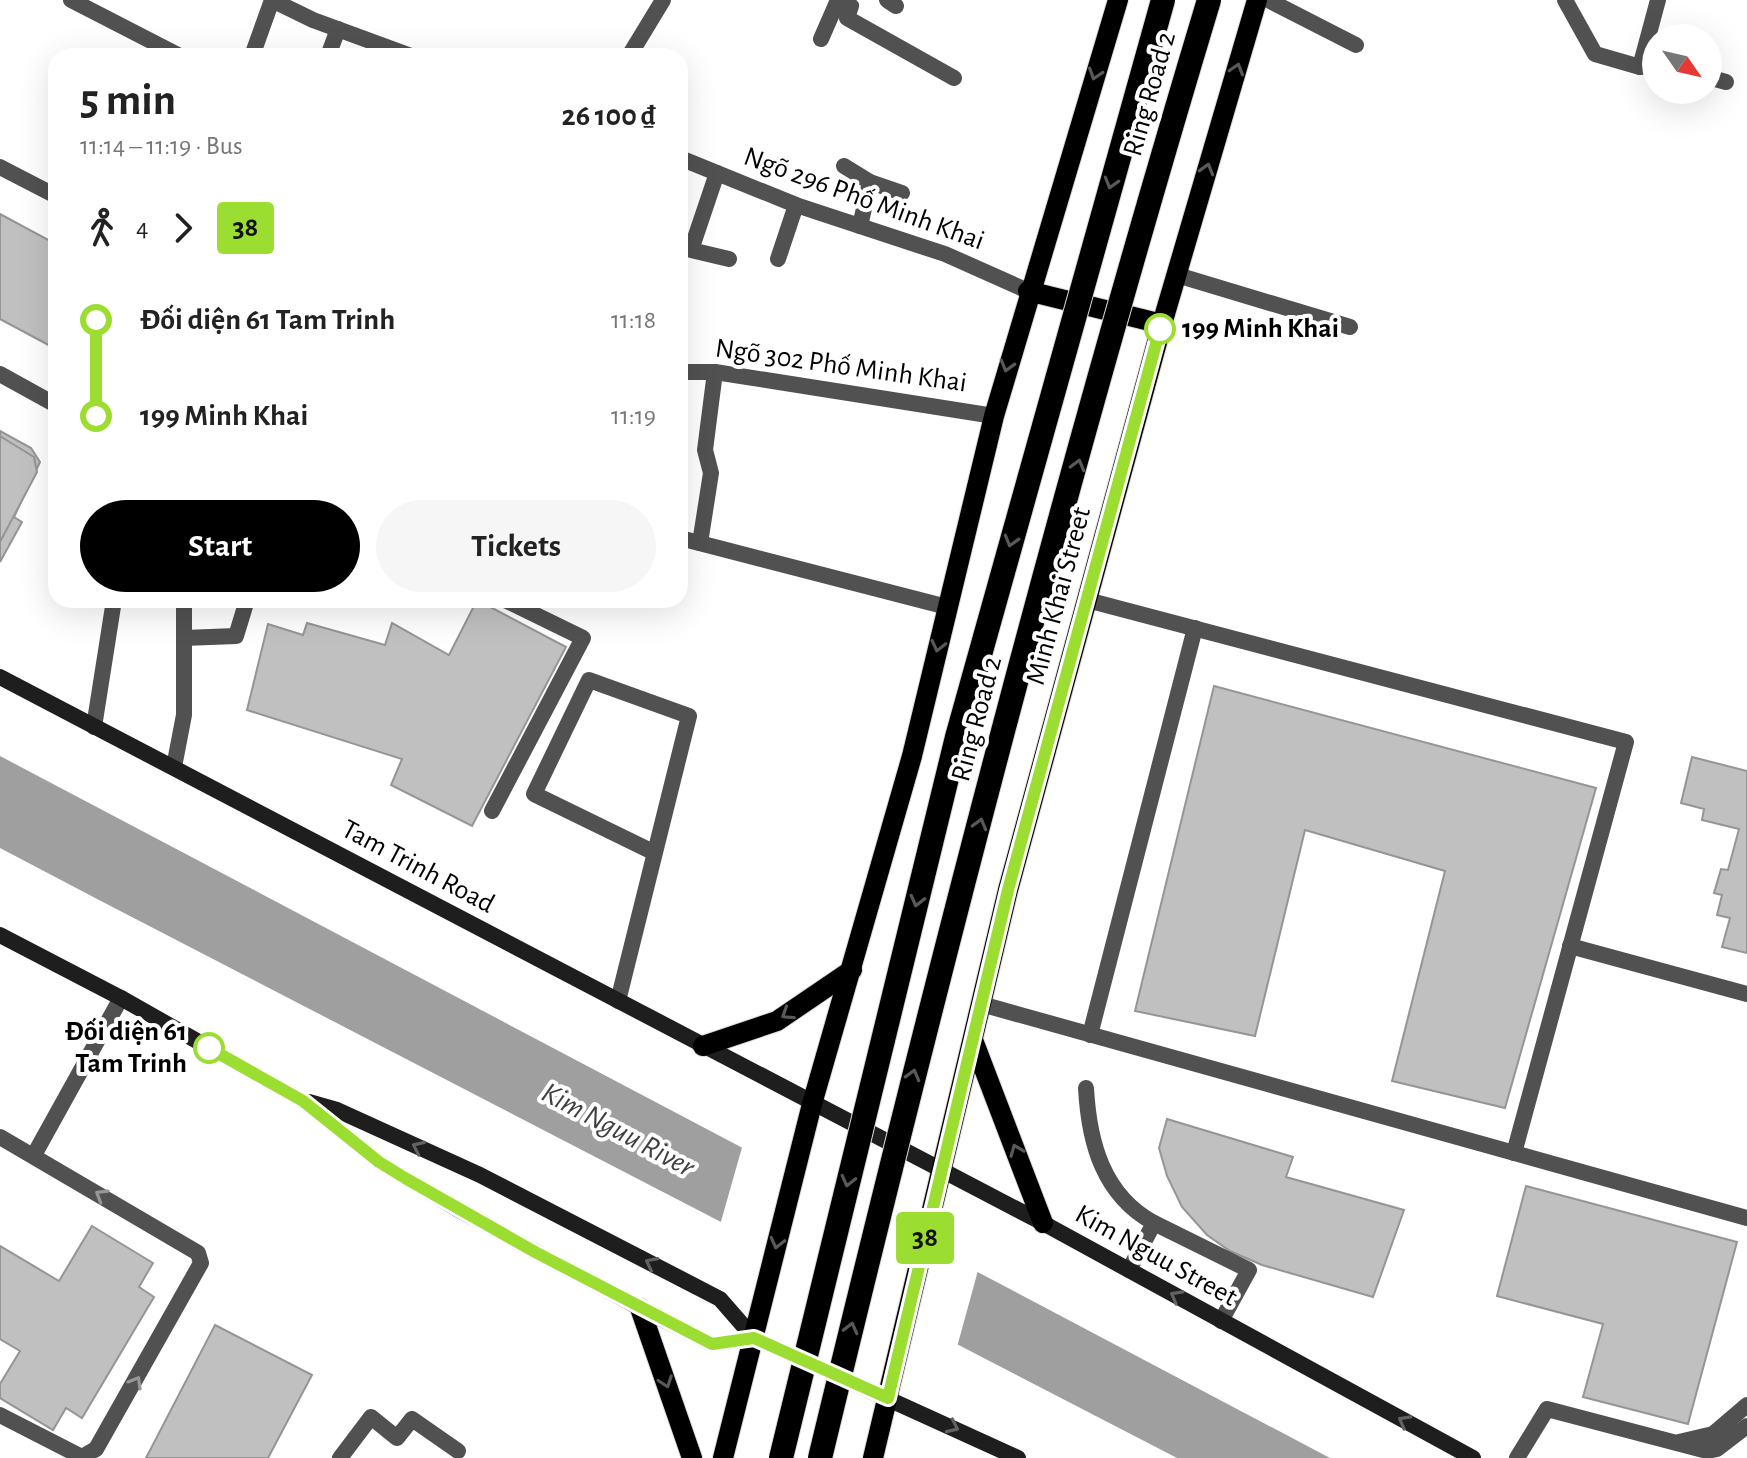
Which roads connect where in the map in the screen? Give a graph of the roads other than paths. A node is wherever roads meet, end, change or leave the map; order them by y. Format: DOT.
graph roads {
  1 [pos="71,0"];
  2 [pos="272,0"];
  3 [pos="663,0"];
  4 [pos="840,0"];
  5 [pos="1118,0"];
  6 [pos="1163,0"];
  7 [pos="1209,0"];
  8 [pos="1257,0"];
  9 [pos="1268,0"];
  10 [pos="1565,0"];
  11 [pos="1658,0"];
  12 [pos="338,29"];
  13 [pos="821,39"];
  14 [pos="1356,45"];
  15 [pos="164,48"];
  16 [pos="255,48"];
  17 [pos="331,48"];
  18 [pos="389,48"];
  19 [pos="634,48"];
  20 [pos="1640,67"];
  21 [pos="954,78"];
  22 [pos="1722,81"];
  23 [pos="1726,82"];
  24 [pos="688,161"];
  25 [pos="844,166"];
  26 [pos="0,167"];
  27 [pos="717,173"];
  28 [pos="870,182"];
  29 [pos="48,192"];
  30 [pos="902,193"];
  31 [pos="796,205"];
  32 [pos="860,226"];
  33 [pos="729,259"];
  34 [pos="778,259"];
  35 [pos="1177,275"];
  36 [pos="1028,291"];
  37 [pos="1162,324"];
  38 [pos="1350,327"];
  39 [pos="688,372"];
  40 [pos="715,372"];
  41 [pos="0,374"];
  42 [pos="48,401"];
  43 [pos="994,416"];
  44 [pos="688,540"];
  45 [pos="700,543"];
  46 [pos="1087,600"];
  47 [pos="947,607"];
  48 [pos="113,608"];
  49 [pos="184,608"];
  50 [pos="245,608"];
  51 [pos="521,608"];
  52 [pos="1195,628"];
  53 [pos="184,638"];
  54 [pos="0,677"];
  55 [pos="94,727"];
  56 [pos="174,767"];
  57 [pos="492,811"];
  58 [pos="655,853"];
  59 [pos="0,935"];
  60 [pos="1570,946"];
  61 [pos="852,970"];
  62 [pos="1747,994"];
  63 [pos="121,998"];
  64 [pos="618,1001"];
  65 [pos="981,1004"];
  66 [pos="1090,1035"];
  67 [pos="973,1040"];
  68 [pos="703,1046"];
  69 [pos="1086,1088"];
  70 [pos="303,1101"];
  71 [pos="812,1104"];
  72 [pos="0,1137"];
  73 [pos="1514,1153"];
  74 [pos="34,1155"];
  75 [pos="941,1170"];
  76 [pos="1747,1218"];
  77 [pos="1043,1223"];
  78 [pos="1154,1223"];
  79 [pos="1129,1270"];
  80 [pos="640,1308"];
  81 [pos="1221,1321"];
  82 [pos="754,1338"];
  83 [pos="888,1398"];
  84 [pos="1747,1405"];
  85 [pos="0,1415"];
  86 [pos="1747,1426"];
  87 [pos="1673,1443"];
  88 [pos="458,1451"];
  89 [pos="340,1458"];
  90 [pos="692,1458"];
  91 [pos="723,1458"];
  92 [pos="781,1458"];
  93 [pos="820,1458"];
  94 [pos="873,1458"];
  95 [pos="1018,1458"];
  96 [pos="1473,1458"];
  97 [pos="1517,1458"];
  1 -- 15 [label="street"];
  2 -- 12 [label="street"];
  2 -- 16 [label="street"];
  3 -- 19 [label="street"];
  4 -- 13 [label="street"];
  4 -- 21 [label="street"];
  5 -- 36 [label="main road, one-way"];
  6 -- 92 [label="highway, Ring Road 2, one-way, bridge"];
  93 -- 7 [label="highway, Ring Road 2, one-way, bridge"];
  35 -- 8 [label="main road, Minh Khai Street, one-way"];
  9 -- 14 [label="street"];
  10 -- 20 [label="street"];
  11 -- 20 [label="street"];
  12 -- 17 [label="street"];
  12 -- 18 [label="street"];
  22 -- 23 [label="street"];
  24 -- 27 [label="street, Ngõ 296 Phố Minh Khai"];
  25 -- 28 [label="street"];
  26 -- 29 [label="street"];
  27 -- 31 [label="street, Ngõ 296 Phố Minh Khai"];
  27 -- 33 [label="street"];
  28 -- 30 [label="street"];
  28 -- 32 [label="street"];
  31 -- 32 [label="street, Ngõ 296 Phố Minh Khai"];
  31 -- 34 [label="street"];
  32 -- 36 [label="street, Ngõ 296 Phố Minh Khai"];
  35 -- 37 [label="main road, Minh Khai Street"];
  35 -- 38 [label="street"];
  36 -- 37 [label="main road"];
  36 -- 43 [label="main road, one-way"];
  37 -- 46 [label="main road, Minh Khai Street"];
  39 -- 40 [label="street, Ngõ 302 Phố Minh Khai"];
  40 -- 43 [label="street, Ngõ 302 Phố Minh Khai"];
  40 -- 45 [label="street"];
  41 -- 42 [label="street"];
  43 -- 47 [label="main road"];
  44 -- 45 [label="street"];
  45 -- 47 [label="street"];
  46 -- 52 [label="street"];
  46 -- 65 [label="main road, Minh Khai Street"];
  47 -- 61 [label="main road, one-way"];
  48 -- 55 [label="street"];
  49 -- 53 [label="street"];
  50 -- 53 [label="street"];
  51 -- 57 [label="street"];
  52 -- 60 [label="street"];
  52 -- 66 [label="street"];
  53 -- 56 [label="street"];
  54 -- 55 [label="main road, Tam Trinh Road"];
  55 -- 56 [label="main road, Tam Trinh Road"];
  56 -- 64 [label="main road, Tam Trinh Road"];
  58 -- 58 [label="street"];
  58 -- 64 [label="street"];
  59 -- 63 [label="main road"];
  60 -- 62 [label="street"];
  60 -- 73 [label="street"];
  61 -- 68 [label="main road, one-way"];
  61 -- 71 [label="main road"];
  63 -- 70 [label="main road"];
  63 -- 74 [label="street"];
  64 -- 68 [label="main road, Tam Trinh Road"];
  65 -- 66 [label="street"];
  65 -- 67 [label="main road, Minh Khai Street"];
  66 -- 73 [label="street"];
  67 -- 75 [label="main road, Minh Khai Street"];
  77 -- 67 [label="main road, one-way"];
  68 -- 71 [label="main road, Tam Trinh Road"];
  69 -- 78 [label="street"];
  70 -- 80 [label="main road"];
  82 -- 70 [label="main road, one-way"];
  71 -- 75 [label="main road, Kim Nguu Street"];
  71 -- 82 [label="main road, one-way"];
  72 -- 74 [label="street"];
  73 -- 76 [label="street"];
  85 -- 74 [label="street, one-way"];
  75 -- 77 [label="main road, Kim Nguu Street"];
  75 -- 83 [label="main road, Minh Khai Street"];
  77 -- 79 [label="main road, Kim Nguu Street"];
  78 -- 79 [label="street"];
  78 -- 81 [label="street"];
  81 -- 79 [label="main road, Kim Nguu Street, one-way"];
  80 -- 82 [label="main road"];
  80 -- 90 [label="main road, one-way"];
  96 -- 81 [label="main road, Kim Nguu Street, one-way"];
  82 -- 83 [label="main road"];
  82 -- 91 [label="main road"];
  83 -- 94 [label="main road"];
  83 -- 95 [label="main road, one-way"];
  84 -- 87 [label="street"];
  86 -- 87 [label="street"];
  87 -- 97 [label="street"];
  88 -- 89 [label="street"];
}
